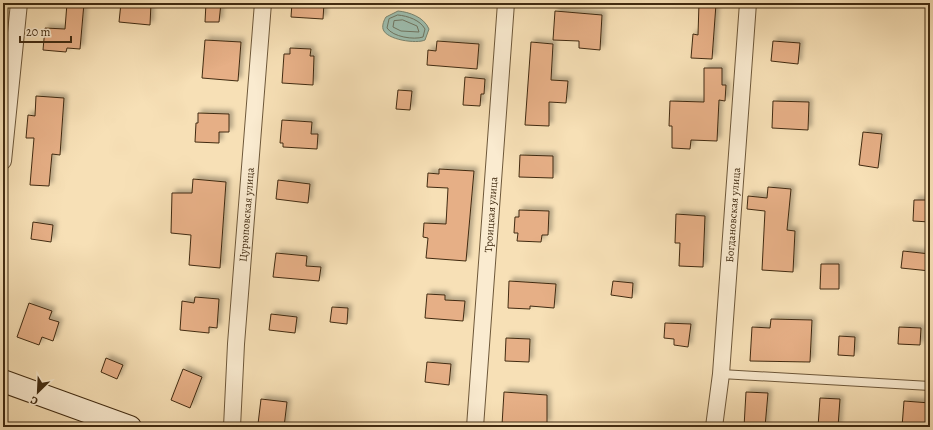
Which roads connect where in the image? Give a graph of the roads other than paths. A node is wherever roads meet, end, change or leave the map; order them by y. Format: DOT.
graph roads {
  1 [pos="19,3"];
  2 [pos="263,3"];
  3 [pos="506,3"];
  4 [pos="748,3"];
  5 [pos="3,161"];
  6 [pos="721,374"];
  7 [pos="3,381"];
  8 [pos="930,386"];
  9 [pos="130,427"];
  10 [pos="232,427"];
  11 [pos="475,427"];
  12 [pos="714,427"];
  1 -- 5 [label="street"];
  2 -- 10 [label="street, Цурюповская улица"];
  3 -- 11 [label="street, Троицкая улица"];
  4 -- 6 [label="street, Богдановская улица"];
  6 -- 8 [label="lane"];
  6 -- 12 [label="street, Богдановская улица"];
  7 -- 9 [label="main road"];
}
